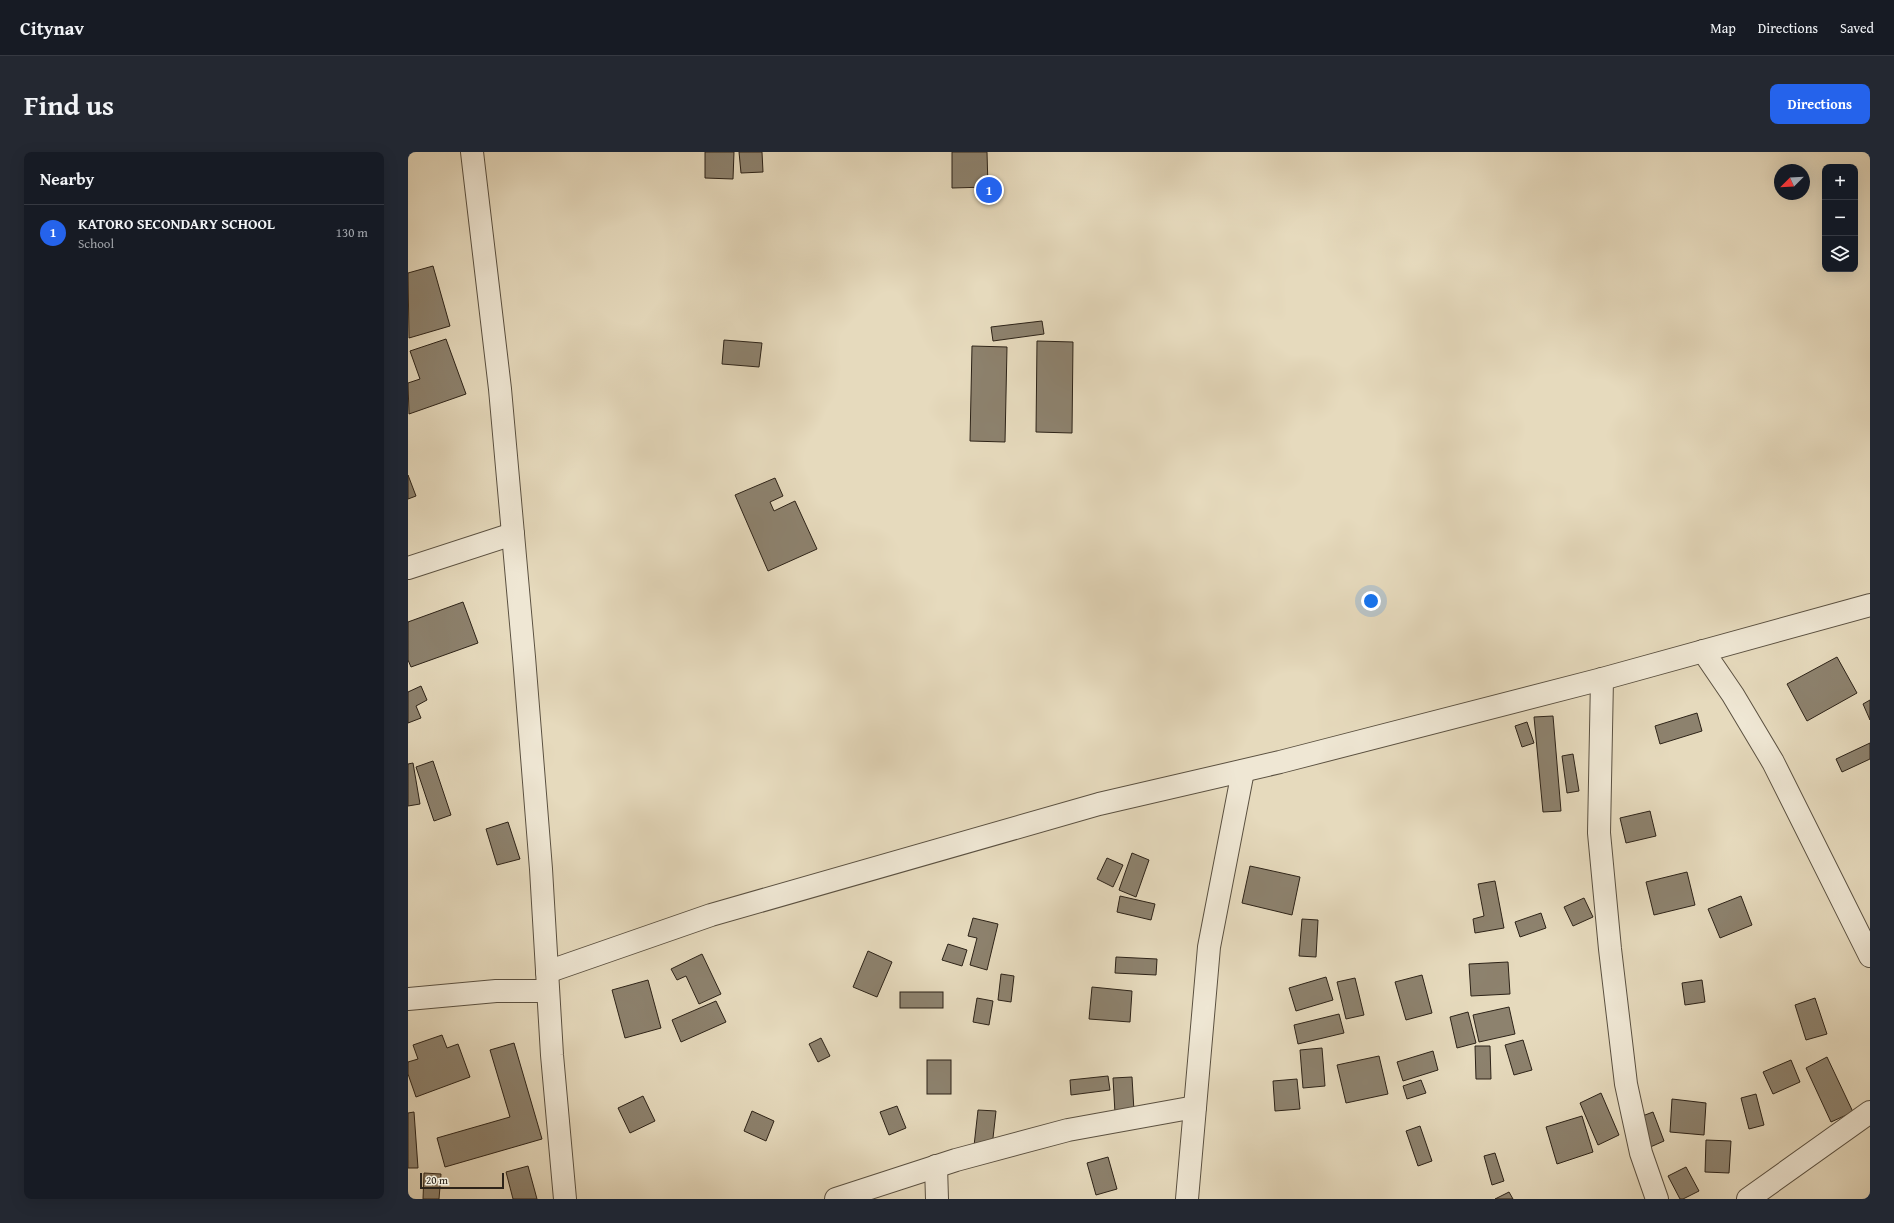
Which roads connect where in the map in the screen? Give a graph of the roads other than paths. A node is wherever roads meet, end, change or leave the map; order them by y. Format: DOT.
graph roads {
  1 [pos="472,152"];
  2 [pos="513,534"];
  3 [pos="408,568"];
  4 [pos="1870,605"];
  5 [pos="1703,652"];
  6 [pos="1602,679"];
  7 [pos="1243,771"];
  8 [pos="1870,956"];
  9 [pos="547,982"];
  10 [pos="408,998"];
  11 [pos="1195,1107"];
  12 [pos="1870,1112"];
  13 [pos="936,1166"];
  14 [pos="565,1199"];
  15 [pos="836,1199"];
  16 [pos="937,1199"];
  17 [pos="1187,1199"];
  18 [pos="1657,1199"];
  19 [pos="1748,1199"];
  1 -- 2 [label="street"];
  2 -- 3 [label="street"];
  2 -- 9 [label="street"];
  4 -- 5 [label="street"];
  5 -- 6 [label="street"];
  5 -- 8 [label="street"];
  6 -- 7 [label="street"];
  6 -- 18 [label="street"];
  7 -- 9 [label="street"];
  7 -- 11 [label="street"];
  9 -- 10 [label="street"];
  9 -- 14 [label="street"];
  11 -- 13 [label="street"];
  11 -- 17 [label="street"];
  12 -- 19 [label="street"];
  13 -- 15 [label="street"];
  13 -- 16 [label="street"];
}
